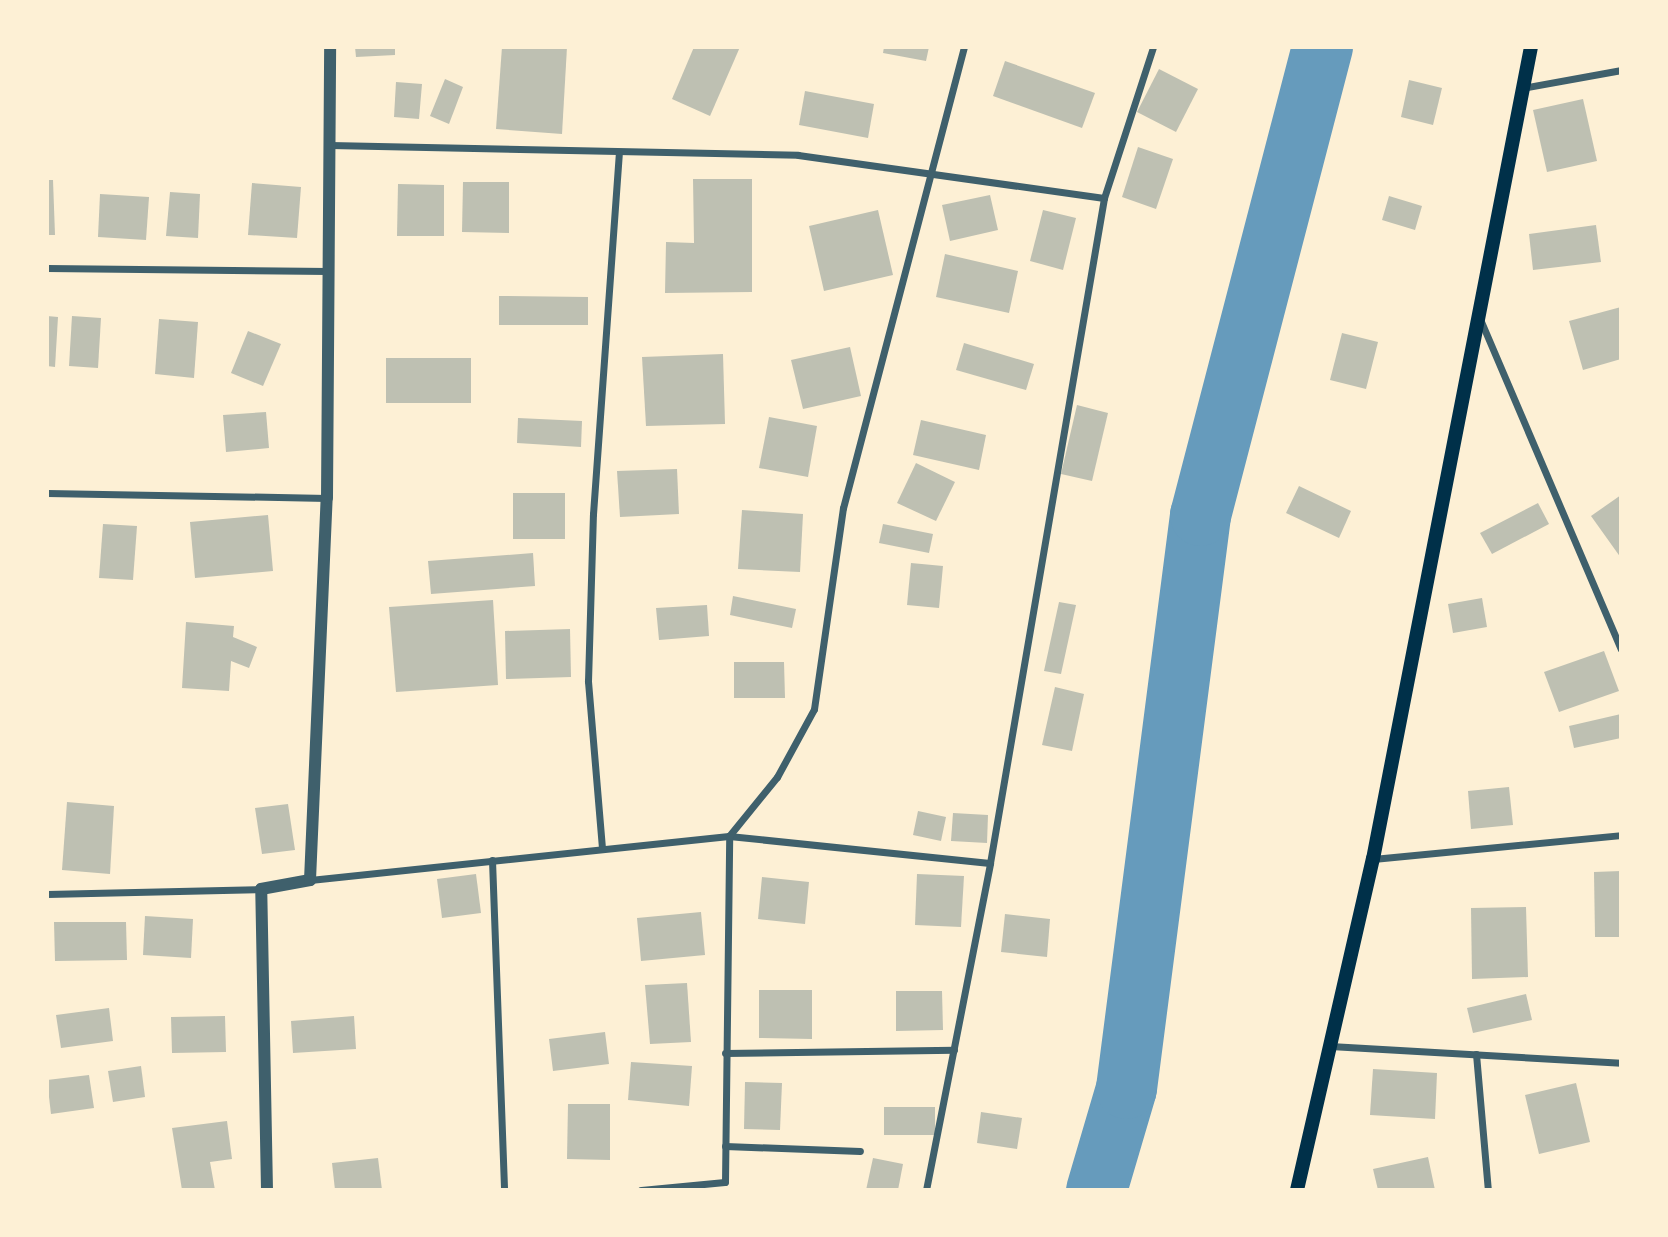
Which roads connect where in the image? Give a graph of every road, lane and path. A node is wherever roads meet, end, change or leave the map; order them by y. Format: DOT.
graph roads {
  1 [pos="330,47"];
  2 [pos="964,47"];
  3 [pos="1153,47"];
  4 [pos="1531,47"];
  5 [pos="1621,70"];
  6 [pos="1522,88"];
  7 [pos="330,145"];
  8 [pos="619,155"];
  9 [pos="933,173"];
  10 [pos="1104,198"];
  11 [pos="47,268"];
  12 [pos="328,271"];
  13 [pos="1476,309"];
  14 [pos="47,493"];
  15 [pos="327,499"];
  16 [pos="1621,649"];
  17 [pos="1621,835"];
  18 [pos="729,836"];
  19 [pos="602,848"];
  20 [pos="1373,859"];
  21 [pos="492,860"];
  22 [pos="990,863"];
  23 [pos="310,880"];
  24 [pos="261,889"];
  25 [pos="47,894"];
  26 [pos="1330,1046"];
  27 [pos="954,1050"];
  28 [pos="725,1053"];
  29 [pos="1476,1054"];
  30 [pos="1621,1063"];
  31 [pos="725,1146"];
  32 [pos="860,1151"];
  33 [pos="725,1186"];
  34 [pos="267,1190"];
  35 [pos="504,1190"];
  36 [pos="641,1190"];
  37 [pos="926,1190"];
  38 [pos="1297,1190"];
  39 [pos="1488,1190"];
  1 -- 7 [label="street"];
  2 -- 9 [label="street"];
  3 -- 10 [label="street"];
  4 -- 6 [label="main road"];
  5 -- 6 [label="street"];
  6 -- 13 [label="main road"];
  7 -- 8 [label="street"];
  7 -- 12 [label="street"];
  8 -- 9 [label="street"];
  8 -- 19 [label="street"];
  9 -- 10 [label="street"];
  9 -- 18 [label="street"];
  10 -- 22 [label="street"];
  11 -- 12 [label="street"];
  12 -- 15 [label="street"];
  13 -- 16 [label="street"];
  13 -- 20 [label="main road"];
  14 -- 15 [label="street"];
  15 -- 23 [label="street"];
  17 -- 20 [label="street"];
  18 -- 19 [label="street"];
  18 -- 22 [label="street"];
  18 -- 28 [label="street"];
  19 -- 21 [label="street"];
  20 -- 26 [label="main road"];
  21 -- 23 [label="street"];
  21 -- 35 [label="street"];
  22 -- 27 [label="street"];
  23 -- 24 [label="street"];
  24 -- 25 [label="street"];
  24 -- 34 [label="street"];
  26 -- 29 [label="street"];
  26 -- 38 [label="main road"];
  27 -- 28 [label="street"];
  27 -- 37 [label="street"];
  28 -- 31 [label="street"];
  29 -- 30 [label="street"];
  29 -- 39 [label="street"];
  31 -- 32 [label="street"];
  31 -- 33 [label="street"];
  33 -- 36 [label="street"];
}
